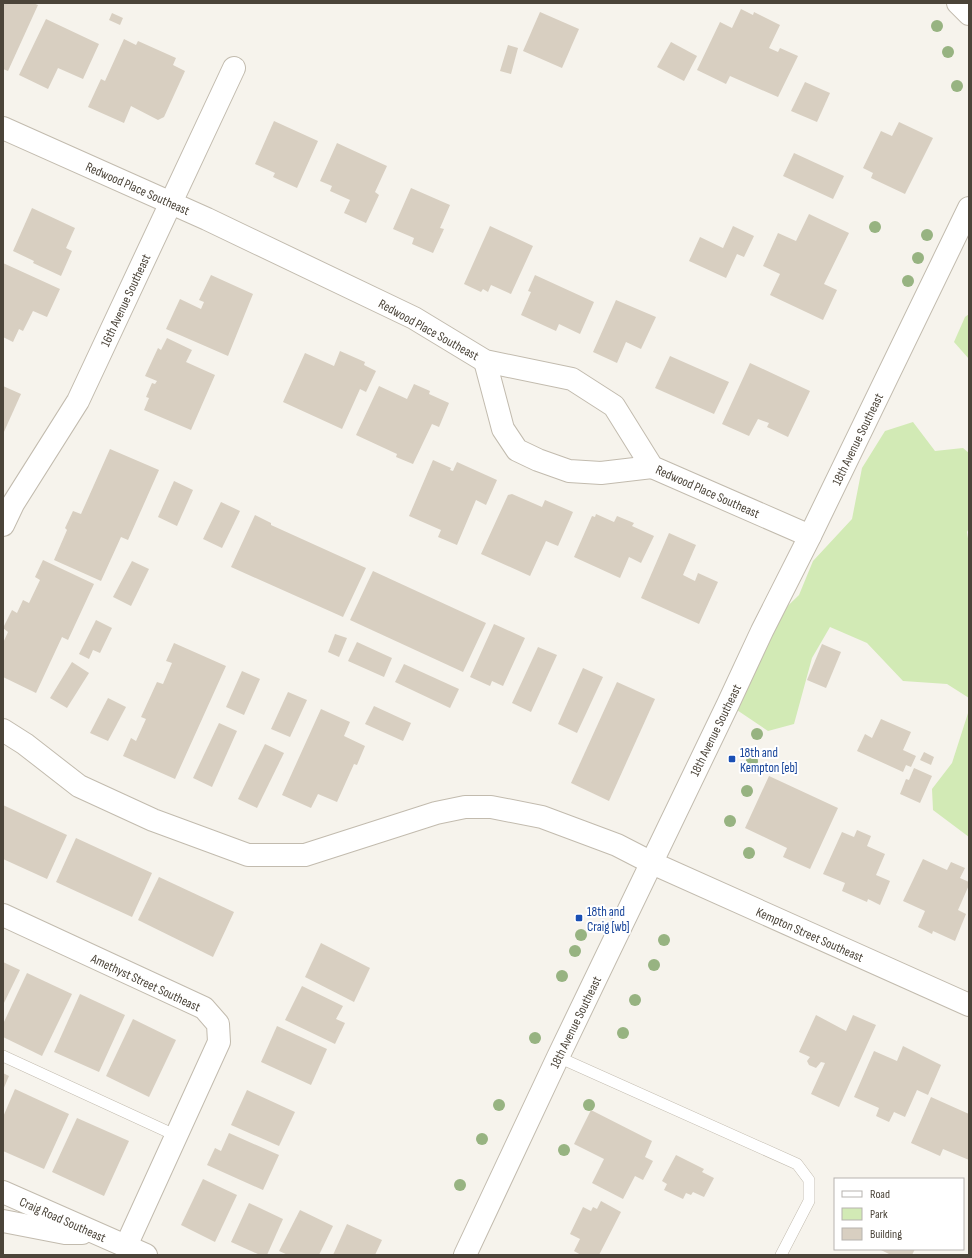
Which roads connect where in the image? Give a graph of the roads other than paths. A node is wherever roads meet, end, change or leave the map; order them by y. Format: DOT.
graph roads {
  1 [pos="958,3"];
  2 [pos="969,14"];
  3 [pos="234,68"];
  4 [pos="3,128"];
  5 [pos="171,202"];
  6 [pos="969,208"];
  7 [pos="485,361"];
  8 [pos="652,467"];
  9 [pos="8,502"];
  10 [pos="3,525"];
  11 [pos="810,536"];
  12 [pos="3,730"];
  13 [pos="652,863"];
  14 [pos="3,915"];
  15 [pos="969,1005"];
  16 [pos="3,1056"];
  17 [pos="558,1057"];
  18 [pos="177,1136"];
  19 [pos="3,1192"];
  20 [pos="3,1221"];
  21 [pos="95,1234"];
  22 [pos="126,1246"];
  23 [pos="146,1255"];
  24 [pos="466,1255"];
  25 [pos="781,1255"];
  1 -- 2 [label="street"];
  3 -- 5 [label="street, 16th Avenue Southeast"];
  4 -- 5 [label="street, Redwood Place Southeast"];
  5 -- 7 [label="street, Redwood Place Southeast"];
  5 -- 9 [label="street, 16th Avenue Southeast"];
  6 -- 11 [label="street, 18th Avenue Southeast"];
  7 -- 8 [label="street, Redwood Place Southeast"];
  7 -- 8 [label="street"];
  8 -- 11 [label="street, Redwood Place Southeast"];
  9 -- 10 [label="street, 16th Avenue Southeast"];
  11 -- 13 [label="street, 18th Avenue Southeast"];
  12 -- 13 [label="street, Kempton Street Southeast"];
  13 -- 15 [label="street, Kempton Street Southeast"];
  13 -- 17 [label="street, 18th Avenue Southeast"];
  14 -- 18 [label="street, Amethyst Street Southeast"];
  16 -- 18 [label="lane"];
  17 -- 24 [label="street, 18th Avenue Southeast"];
  17 -- 25 [label="lane"];
  18 -- 22 [label="street, Amethyst Street Southeast"];
  19 -- 21 [label="street, Craig Road Southeast"];
  20 -- 21 [label="street"];
  21 -- 22 [label="street, Craig Road Southeast"];
  22 -- 23 [label="street, Craig Road Southeast"];
}
